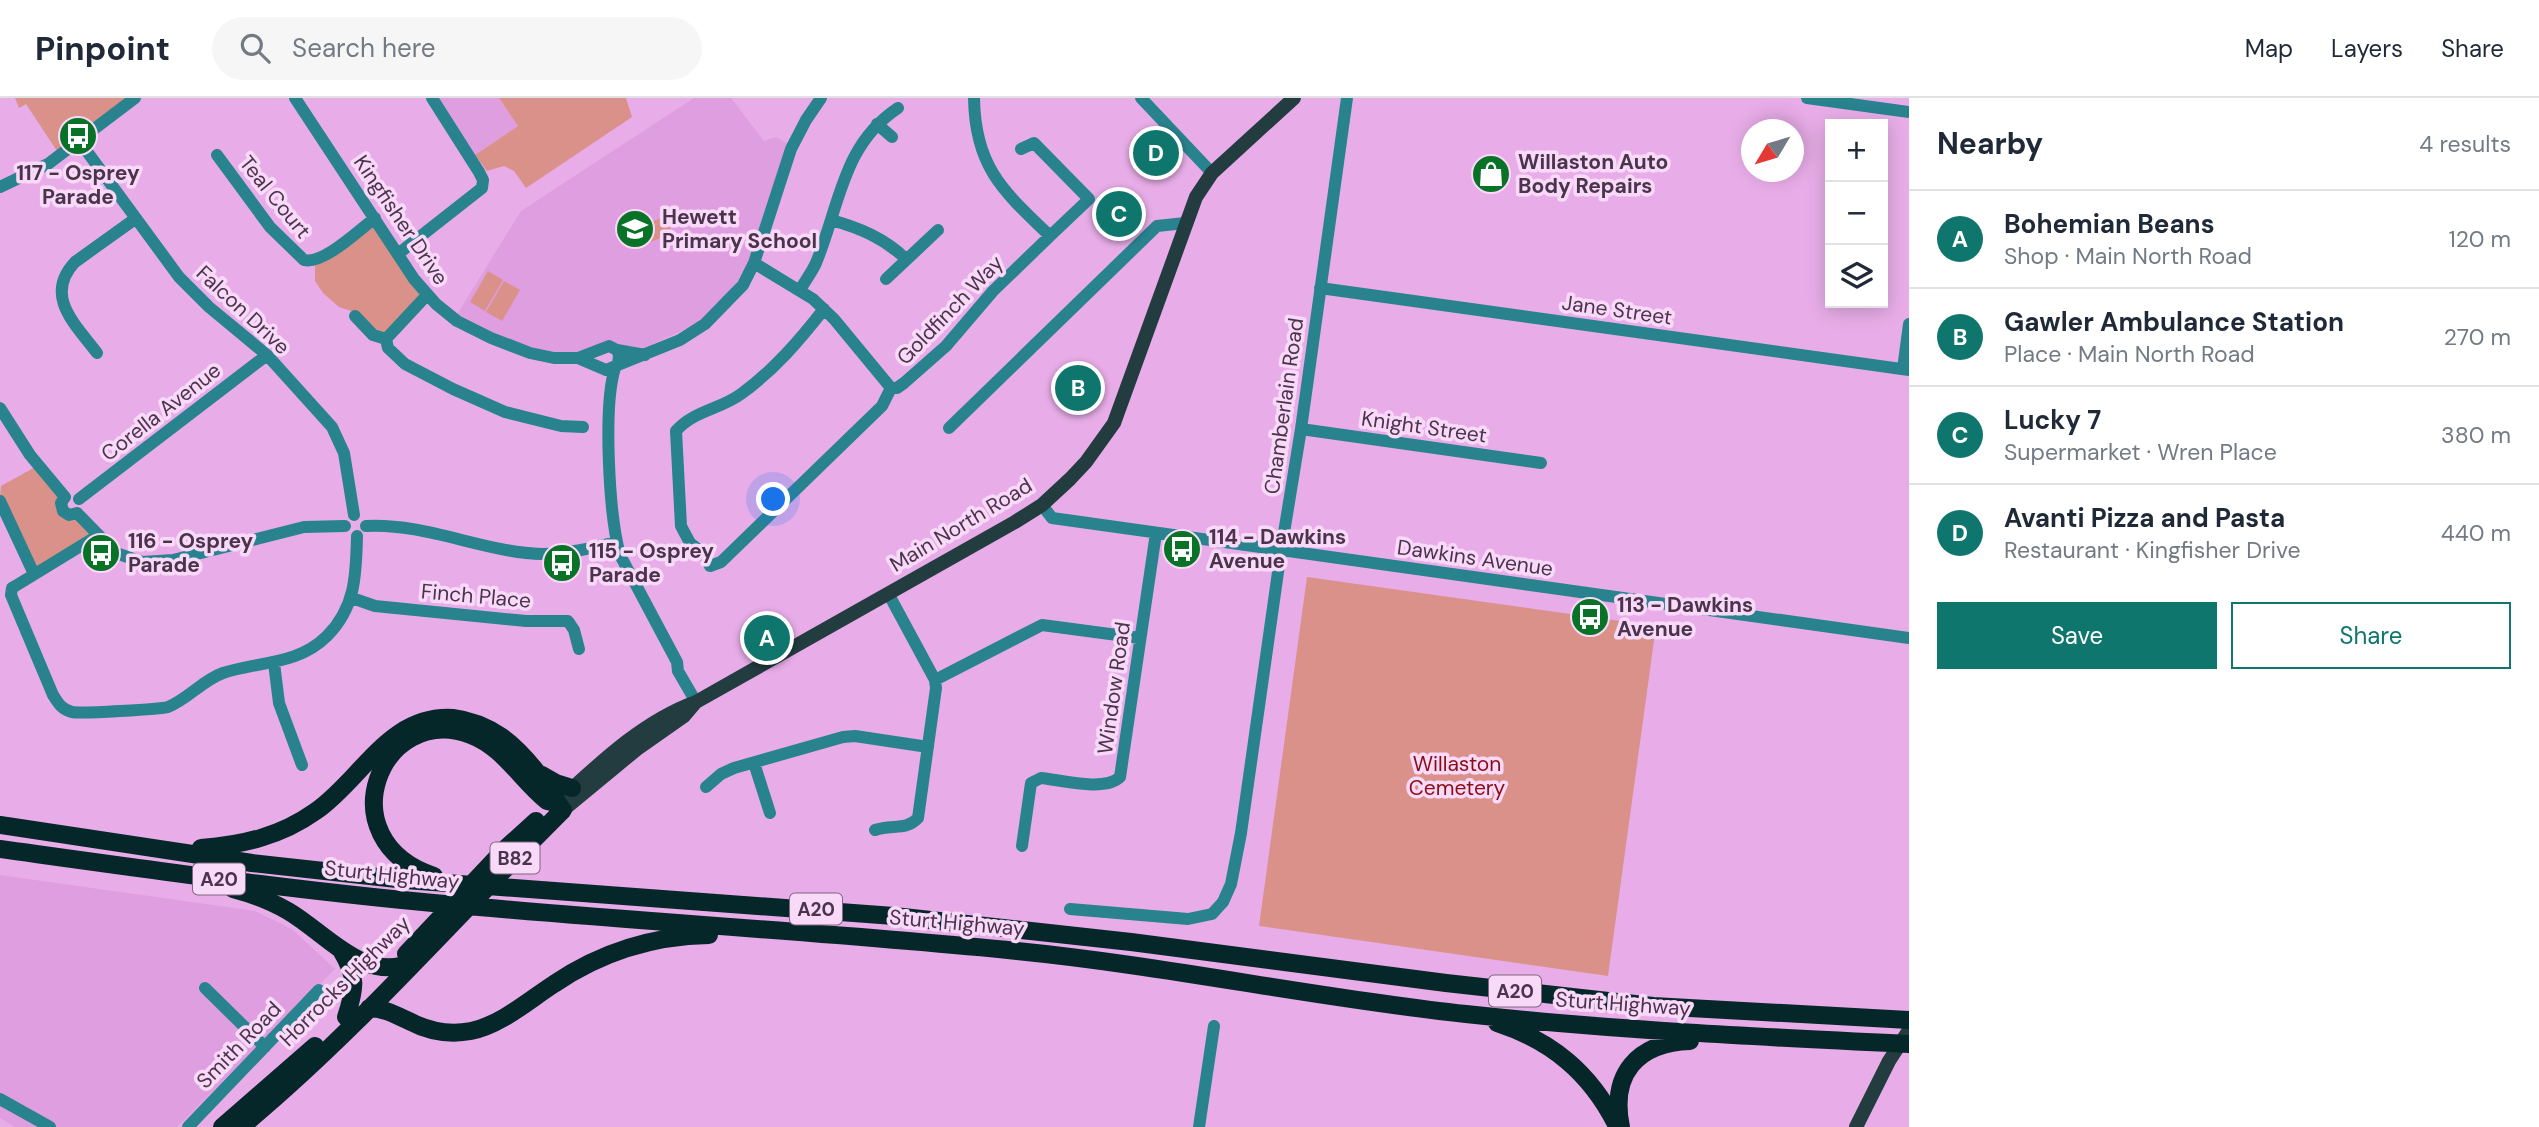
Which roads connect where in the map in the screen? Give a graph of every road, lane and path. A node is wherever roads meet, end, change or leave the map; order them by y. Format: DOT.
graph roads {
  1 [pos="135,98"];
  2 [pos="295,98"];
  3 [pos="432,98"];
  4 [pos="821,98"];
  5 [pos="974,98"];
  6 [pos="1140,98"];
  7 [pos="1294,98"];
  8 [pos="1347,98"];
  9 [pos="1807,98"];
  10 [pos="1851,101"];
  11 [pos="898,108"];
  12 [pos="1909,112"];
  13 [pos="877,124"];
  14 [pos="892,137"];
  15 [pos="80,142"];
  16 [pos="1021,149"];
  17 [pos="216,155"];
  18 [pos="1212,173"];
  19 [pos="0,187"];
  20 [pos="374,218"];
  21 [pos="135,219"];
  22 [pos="831,220"];
  23 [pos="1185,223"];
  24 [pos="938,230"];
  25 [pos="1050,236"];
  26 [pos="398,254"];
  27 [pos="906,259"];
  28 [pos="754,263"];
  29 [pos="886,279"];
  30 [pos="1320,288"];
  31 [pos="800,290"];
  32 [pos="427,295"];
  33 [pos="824,309"];
  34 [pos="355,316"];
  35 [pos="1909,324"];
  36 [pos="386,339"];
  37 [pos="600,348"];
  38 [pos="617,350"];
  39 [pos="97,353"];
  40 [pos="267,355"];
  41 [pos="645,355"];
  42 [pos="578,358"];
  43 [pos="617,366"];
  44 [pos="599,367"];
  45 [pos="1906,370"];
  46 [pos="891,388"];
  47 [pos="609,398"];
  48 [pos="0,408"];
  49 [pos="583,427"];
  50 [pos="948,428"];
  51 [pos="1301,429"];
  52 [pos="1541,463"];
  53 [pos="72,498"];
  54 [pos="0,501"];
  55 [pos="1042,505"];
  56 [pos="77,513"];
  57 [pos="354,515"];
  58 [pos="345,526"];
  59 [pos="366,526"];
  60 [pos="1156,533"];
  61 [pos="97,536"];
  62 [pos="357,536"];
  63 [pos="617,542"];
  64 [pos="1281,551"];
  65 [pos="34,574"];
  66 [pos="888,593"];
  67 [pos="352,598"];
  68 [pos="1140,638"];
  69 [pos="1909,638"];
  70 [pos="579,649"];
  71 [pos="274,663"];
  72 [pos="935,680"];
  73 [pos="699,700"];
  74 [pos="928,747"];
  75 [pos="754,763"];
  76 [pos="302,765"];
  77 [pos="532,766"];
  78 [pos="706,787"];
  79 [pos="572,788"];
  80 [pos="537,793"];
  81 [pos="560,806"];
  82 [pos="770,813"];
  83 [pos="0,825"];
  84 [pos="875,830"];
  85 [pos="1022,846"];
  86 [pos="0,849"];
  87 [pos="505,849"];
  88 [pos="163,850"];
  89 [pos="186,875"];
  90 [pos="460,883"];
  91 [pos="1070,909"];
  92 [pos="796,932"];
  93 [pos="341,950"];
  94 [pos="413,962"];
  95 [pos="205,988"];
  96 [pos="382,988"];
  97 [pos="319,990"];
  98 [pos="1467,1014"];
  99 [pos="346,1017"];
  100 [pos="1909,1020"];
  101 [pos="1214,1026"];
  102 [pos="1909,1030"];
  103 [pos="1774,1037"];
  104 [pos="1909,1044"];
  105 [pos="265,1047"];
  106 [pos="0,1099"];
  107 [pos="50,1127"];
  108 [pos="188,1127"];
  109 [pos="222,1127"];
  110 [pos="241,1127"];
  111 [pos="1199,1127"];
  112 [pos="1619,1127"];
  113 [pos="1856,1127"];
  1 -- 15 [label="street"];
  2 -- 20 [label="street, Kingfisher Drive"];
  3 -- 26 [label="street"];
  4 -- 28 [label="street"];
  5 -- 25 [label="street"];
  6 -- 18 [label="street"];
  7 -- 18 [label="main road, Main North Road"];
  8 -- 30 [label="street, Chamberlain Road"];
  9 -- 10 [label="street"];
  10 -- 12 [label="street"];
  11 -- 13 [label="street"];
  13 -- 14 [label="street"];
  13 -- 22 [label="street"];
  15 -- 19 [label="street"];
  15 -- 21 [label="street, Falcon Drive"];
  16 -- 25 [label="street, Goldfinch Way"];
  17 -- 20 [label="street, Teal Court"];
  18 -- 23 [label="main road, Main North Road"];
  20 -- 26 [label="street, Kingfisher Drive"];
  21 -- 39 [label="street"];
  21 -- 40 [label="street, Falcon Drive"];
  22 -- 27 [label="street"];
  22 -- 31 [label="street"];
  23 -- 50 [label="street"];
  23 -- 55 [label="main road, Main North Road"];
  24 -- 27 [label="street"];
  25 -- 46 [label="street, Goldfinch Way"];
  26 -- 32 [label="street, Kingfisher Drive"];
  27 -- 29 [label="street"];
  28 -- 31 [label="street, Goldfinch Way"];
  28 -- 41 [label="street"];
  30 -- 45 [label="street, Jane Street"];
  30 -- 51 [label="street, Chamberlain Road"];
  31 -- 33 [label="street, Goldfinch Way"];
  32 -- 36 [label="street"];
  32 -- 42 [label="street, Kingfisher Drive"];
  33 -- 46 [label="street, Goldfinch Way"];
  33 -- 46 [label="street"];
  34 -- 36 [label="street"];
  35 -- 45 [label="street"];
  36 -- 49 [label="street"];
  37 -- 38 [label="street"];
  37 -- 42 [label="street, Kingfisher Drive"];
  37 -- 44 [label="street"];
  38 -- 41 [label="street"];
  38 -- 43 [label="street"];
  40 -- 53 [label="street, Corella Avenue"];
  40 -- 57 [label="street, Falcon Drive"];
  41 -- 43 [label="street"];
  42 -- 44 [label="street, Kingfisher Drive"];
  43 -- 44 [label="street"];
  43 -- 47 [label="street"];
  44 -- 47 [label="street"];
  47 -- 63 [label="street"];
  48 -- 53 [label="street"];
  51 -- 52 [label="street, Knight Street"];
  51 -- 64 [label="street, Chamberlain Road"];
  53 -- 56 [label="street"];
  53 -- 56 [label="street"];
  54 -- 65 [label="street"];
  55 -- 60 [label="street, Dawkins Avenue"];
  55 -- 66 [label="main road, Main North Road"];
  56 -- 61 [label="street"];
  57 -- 58 [label="street"];
  57 -- 59 [label="street"];
  58 -- 61 [label="street"];
  58 -- 62 [label="street"];
  59 -- 62 [label="street"];
  59 -- 63 [label="street"];
  60 -- 64 [label="street, Dawkins Avenue"];
  60 -- 68 [label="street, Window Road"];
  61 -- 65 [label="street"];
  62 -- 67 [label="street"];
  63 -- 73 [label="street"];
  64 -- 69 [label="street, Dawkins Avenue"];
  64 -- 91 [label="street, Chamberlain Road"];
  65 -- 71 [label="street"];
  66 -- 72 [label="street"];
  66 -- 73 [label="main road, Main North Road"];
  67 -- 70 [label="street, Finch Place"];
  67 -- 71 [label="street"];
  68 -- 72 [label="street"];
  68 -- 85 [label="street, Window Road"];
  71 -- 76 [label="street"];
  72 -- 74 [label="street"];
  73 -- 79 [label="main road, Main North Road"];
  73 -- 81 [label="main road, Main North Road"];
  74 -- 75 [label="street"];
  74 -- 84 [label="street"];
  75 -- 78 [label="street"];
  75 -- 82 [label="street"];
  77 -- 79 [label="highway"];
  77 -- 81 [label="highway"];
  77 -- 88 [label="highway"];
  79 -- 81 [label="main road, Main North Road"];
  80 -- 81 [label="highway"];
  80 -- 87 [label="highway"];
  80 -- 90 [label="highway"];
  81 -- 87 [label="highway, Horrocks Highway / B82"];
  81 -- 94 [label="highway, Horrocks Highway / B82"];
  83 -- 88 [label="highway, Sturt Highway / A20"];
  86 -- 89 [label="highway, Sturt Highway / A20"];
  87 -- 96 [label="highway, Horrocks Highway / B82"];
  88 -- 90 [label="highway, Sturt Highway / A20"];
  89 -- 92 [label="highway, Sturt Highway / A20"];
  89 -- 93 [label="highway"];
  90 -- 100 [label="highway, Sturt Highway / A20"];
  92 -- 96 [label="highway"];
  92 -- 98 [label="highway, Sturt Highway / A20"];
  93 -- 96 [label="highway"];
  93 -- 99 [label="highway"];
  94 -- 96 [label="highway, Horrocks Highway / B82"];
  94 -- 96 [label="highway"];
  95 -- 105 [label="street"];
  96 -- 99 [label="highway, Horrocks Highway / B82"];
  96 -- 110 [label="highway, Horrocks Highway / B82"];
  97 -- 105 [label="street, Smith Road"];
  98 -- 103 [label="highway, Sturt Highway / A20"];
  98 -- 112 [label="highway"];
  99 -- 109 [label="highway, Horrocks Highway / B82"];
  101 -- 111 [label="street"];
  102 -- 113 [label="main road"];
  103 -- 104 [label="highway, Sturt Highway / A20"];
  103 -- 112 [label="highway"];
  105 -- 108 [label="street, Smith Road"];
  106 -- 107 [label="street"];
}
